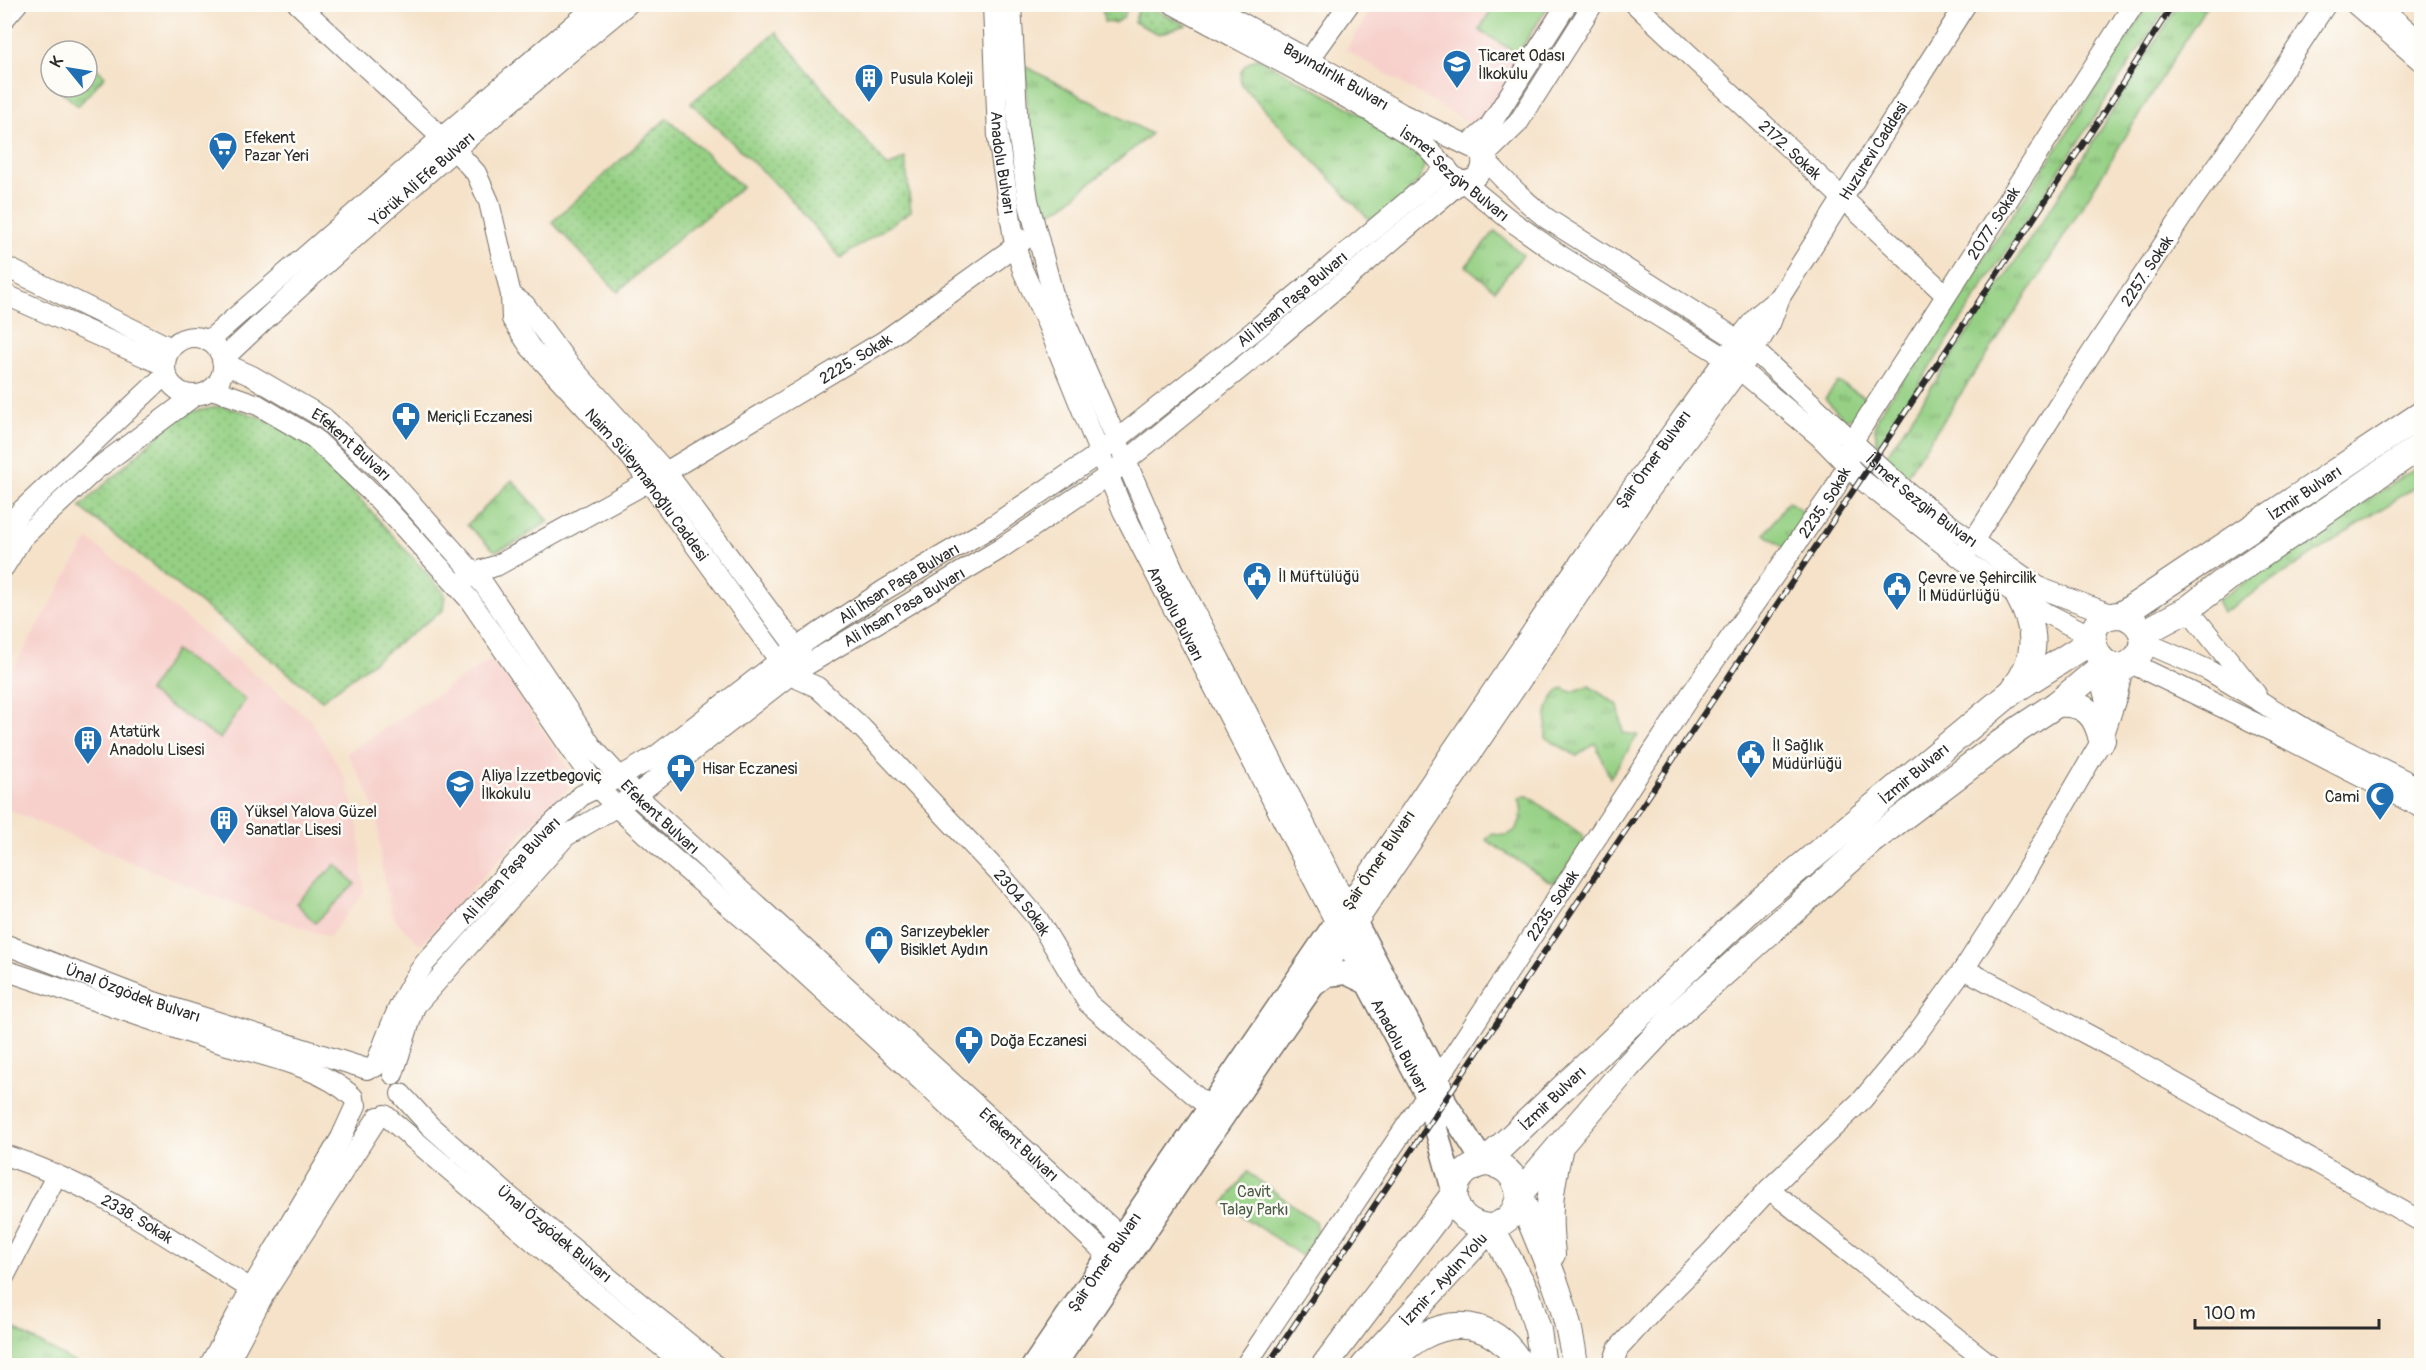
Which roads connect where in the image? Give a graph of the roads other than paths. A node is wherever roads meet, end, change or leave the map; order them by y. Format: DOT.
graph roads {
  1 [pos="298,4"];
  2 [pos="598,4"];
  3 [pos="628,4"];
  4 [pos="993,4"];
  5 [pos="1011,4"];
  6 [pos="1173,4"];
  7 [pos="1207,4"];
  8 [pos="1349,4"];
  9 [pos="1567,4"];
  10 [pos="1593,4"];
  11 [pos="1635,4"];
  12 [pos="1966,4"];
  13 [pos="2134,4"];
  14 [pos="2326,4"];
  15 [pos="2355,4"];
  16 [pos="2377,4"];
  17 [pos="2421,43"];
  18 [pos="1309,60"];
  19 [pos="2421,62"];
  20 [pos="448,144"];
  21 [pos="1475,152"];
  22 [pos="1455,175"];
  23 [pos="1844,197"];
  24 [pos="1036,232"];
  25 [pos="1015,245"];
  26 [pos="4,266"];
  27 [pos="4,294"];
  28 [pos="1946,295"];
  29 [pos="511,296"];
  30 [pos="208,341"];
  31 [pos="1747,344"];
  32 [pos="222,361"];
  33 [pos="167,363"];
  34 [pos="1733,363"];
  35 [pos="203,392"];
  36 [pos="2421,414"];
  37 [pos="1116,441"];
  38 [pos="1852,442"];
  39 [pos="2421,445"];
  40 [pos="1100,453"];
  41 [pos="1127,462"];
  42 [pos="1847,465"];
  43 [pos="666,472"];
  44 [pos="1109,475"];
  45 [pos="647,481"];
  46 [pos="4,531"];
  47 [pos="1974,541"];
  48 [pos="1000,549"];
  49 [pos="1962,560"];
  50 [pos="4,567"];
  51 [pos="480,580"];
  52 [pos="463,593"];
  53 [pos="2018,595"];
  54 [pos="2188,609"];
  55 [pos="2117,615"];
  56 [pos="2093,639"];
  57 [pos="2126,655"];
  58 [pos="802,656"];
  59 [pos="784,668"];
  60 [pos="817,687"];
  61 [pos="2013,691"];
  62 [pos="2263,703"];
  63 [pos="2057,704"];
  64 [pos="2106,728"];
  65 [pos="620,777"];
  66 [pos="597,787"];
  67 [pos="2421,789"];
  68 [pos="636,795"];
  69 [pos="617,807"];
  70 [pos="2421,808"];
  71 [pos="1326,866"];
  72 [pos="1374,866"];
  73 [pos="1346,923"];
  74 [pos="4,944"];
  75 [pos="1964,969"];
  76 [pos="4,970"];
  77 [pos="1367,983"];
  78 [pos="1313,986"];
  79 [pos="379,1070"];
  80 [pos="1432,1088"];
  81 [pos="401,1094"];
  82 [pos="354,1101"];
  83 [pos="1215,1113"];
  84 [pos="382,1116"];
  85 [pos="1560,1144"];
  86 [pos="4,1155"];
  87 [pos="1484,1163"];
  88 [pos="56,1176"];
  89 [pos="1769,1189"];
  90 [pos="1454,1194"];
  91 [pos="1519,1194"];
  92 [pos="2421,1222"];
  93 [pos="1491,1227"];
  94 [pos="1128,1243"];
  95 [pos="1114,1261"];
  96 [pos="4,1277"];
  97 [pos="257,1293"];
  98 [pos="1561,1298"];
  99 [pos="209,1365"];
  100 [pos="226,1365"];
  101 [pos="686,1365"];
  102 [pos="716,1365"];
  103 [pos="1033,1365"];
  104 [pos="1054,1365"];
  105 [pos="1245,1365"];
  106 [pos="1324,1365"];
  107 [pos="1364,1365"];
  108 [pos="1384,1365"];
  109 [pos="1521,1365"];
  110 [pos="1543,1365"];
  111 [pos="1575,1365"];
  112 [pos="1612,1365"];
  113 [pos="1992,1365"];
  1 -- 20 [label="main road, Naim Süleymanoğlu Caddesi"];
  2 -- 20 [label="main road, Yörük Ali Efe Bulvarı"];
  3 -- 20 [label="main road, Yörük Ali Efe Bulvarı"];
  4 -- 25 [label="main road, Anadolu Bulvarı"];
  5 -- 24 [label="main road, Anadolu Bulvarı"];
  6 -- 22 [label="main road, İsmet Sezgin Bulvarı"];
  7 -- 18 [label="main road, Bayındırlık Bulvarı"];
  8 -- 18 [label="main road"];
  9 -- 21 [label="main road"];
  10 -- 21 [label="main road"];
  11 -- 23 [label="main road, 2172. Sokak"];
  12 -- 23 [label="main road, Huzurevi Caddesi"];
  13 -- 28 [label="main road, 2077. Sokak"];
  14 -- 47 [label="main road, 2257. Sokak"];
  15 -- 19 [label="main road"];
  16 -- 17 [label="main road"];
  18 -- 21 [label="main road, Bayındırlık Bulvarı"];
  20 -- 29 [label="main road, Naim Süleymanoğlu Caddesi"];
  20 -- 30 [label="main road, Yörük Ali Efe Bulvarı"];
  20 -- 32 [label="main road, Yörük Ali Efe Bulvarı"];
  21 -- 22 [label="main road, Ali İhsan Paşa Bulvarı"];
  21 -- 22 [label="main road, Ali İhsan Paşa Bulvarı"];
  21 -- 31 [label="main road, İsmet Sezgin Bulvarı"];
  22 -- 34 [label="main road, İsmet Sezgin Bulvarı"];
  22 -- 37 [label="main road, Ali İhsan Paşa Bulvarı"];
  22 -- 41 [label="main road, Ali İhsan Paşa Bulvarı"];
  23 -- 28 [label="main road, 2172. Sokak"];
  23 -- 31 [label="main road, Huzurevi Caddesi"];
  24 -- 25 [label="main road, 2225. Sokak"];
  24 -- 37 [label="main road, Anadolu Bulvarı"];
  25 -- 40 [label="main road, Anadolu Bulvarı"];
  25 -- 43 [label="main road, 2225. Sokak"];
  26 -- 33 [label="main road"];
  27 -- 33 [label="main road"];
  28 -- 38 [label="main road, 2077. Sokak"];
  29 -- 43 [label="main road, Naim Süleymanoğlu Caddesi"];
  29 -- 45 [label="main road, Naim Süleymanoğlu Caddesi"];
  30 -- 32 [label="main road"];
  30 -- 33 [label="main road"];
  31 -- 34 [label="main road, Huzurevi Caddesi"];
  31 -- 38 [label="main road, İsmet Sezgin Bulvarı"];
  32 -- 35 [label="main road"];
  32 -- 51 [label="main road, Efekent Bulvarı"];
  33 -- 35 [label="main road"];
  33 -- 46 [label="main road"];
  34 -- 42 [label="main road, İsmet Sezgin Bulvarı"];
  34 -- 72 [label="main road, Şair Ömer Bulvarı"];
  34 -- 73 [label="main road, Şair Ömer Bulvarı"];
  35 -- 50 [label="main road"];
  35 -- 52 [label="main road, Efekent Bulvarı"];
  36 -- 55 [label="highway, İzmir Bulvarı"];
  37 -- 40 [label="main road, Ali İhsan Paşa Bulvarı"];
  37 -- 41 [label="main road, Anadolu Bulvarı"];
  38 -- 42 [label="main road, 2235. Sokak"];
  38 -- 47 [label="main road, İsmet Sezgin Bulvarı"];
  39 -- 54 [label="highway, İzmir Bulvarı"];
  40 -- 44 [label="main road, Anadolu Bulvarı"];
  40 -- 58 [label="main road, Ali İhsan Paşa Bulvarı"];
  41 -- 44 [label="main road, Ali İhsan Paşa Bulvarı"];
  41 -- 71 [label="main road, Anadolu Bulvarı"];
  42 -- 49 [label="main road, İsmet Sezgin Bulvarı"];
  42 -- 80 [label="main road, 2235. Sokak"];
  43 -- 45 [label="main road, 2225. Sokak"];
  43 -- 58 [label="main road, Naim Süleymanoğlu Caddesi"];
  44 -- 48 [label="main road, Ali İhsan Paşa Bulvarı"];
  44 -- 73 [label="main road, Anadolu Bulvarı"];
  45 -- 51 [label="main road, 2225. Sokak"];
  45 -- 59 [label="main road, Naim Süleymanoğlu Caddesi"];
  47 -- 49 [label="main road, 2257. Sokak"];
  47 -- 55 [label="main road, İsmet Sezgin Bulvarı"];
  48 -- 58 [label="main road, Ali Ihsan Pasa Bulvarı"];
  49 -- 53 [label="main road, İsmet Sezgin Bulvarı"];
  51 -- 52 [label="main road"];
  51 -- 65 [label="main road, Efekent Bulvarı"];
  52 -- 66 [label="main road, Efekent Bulvarı"];
  53 -- 56 [label="main road, İsmet Sezgin Bulvarı"];
  53 -- 61 [label="highway"];
  54 -- 57 [label="highway, İzmir Bulvarı"];
  54 -- 62 [label="main road"];
  55 -- 56 [label="highway, İzmir Bulvarı"];
  55 -- 57 [label="highway, İsmet Sezgin Bulvarı"];
  56 -- 57 [label="highway"];
  56 -- 61 [label="highway, İzmir Bulvarı"];
  57 -- 62 [label="main road"];
  57 -- 63 [label="highway, İzmir Bulvarı"];
  57 -- 64 [label="main road"];
  57 -- 70 [label="main road"];
  58 -- 59 [label="main road, Ali İhsan Paşa Bulvarı"];
  58 -- 60 [label="main road, Naim Süleymanoğlu Caddesi"];
  59 -- 60 [label="main road"];
  59 -- 65 [label="main road, Ali İhsan Paşa Bulvarı"];
  59 -- 68 [label="main road, Ali İhsan Paşa Bulvarı"];
  60 -- 83 [label="main road, 2304 Sokak"];
  61 -- 87 [label="highway, İzmir Bulvarı"];
  62 -- 67 [label="main road"];
  63 -- 64 [label="highway"];
  63 -- 85 [label="highway, İzmir Bulvarı"];
  64 -- 75 [label="main road"];
  65 -- 66 [label="main road, Ali İhsan Paşa Bulvarı"];
  65 -- 68 [label="main road, Efekent Bulvarı"];
  66 -- 69 [label="main road, Efekent Bulvarı"];
  66 -- 79 [label="main road, Ali İhsan Paşa Bulvarı"];
  68 -- 69 [label="main road, Ali İhsan Paşa Bulvarı"];
  68 -- 94 [label="main road, Efekent Bulvarı"];
  69 -- 79 [label="main road, Ali İhsan Paşa Bulvarı"];
  69 -- 95 [label="main road, Efekent Bulvarı"];
  71 -- 72 [label="main road"];
  71 -- 73 [label="main road, Anadolu Bulvarı"];
  72 -- 73 [label="main road, Şair Ömer Bulvarı"];
  73 -- 77 [label="main road, Anadolu Bulvarı"];
  73 -- 78 [label="main road, Şair Ömer Bulvarı"];
  73 -- 80 [label="main road, Anadolu Bulvarı"];
  73 -- 83 [label="main road, Şair Ömer Bulvarı"];
  74 -- 79 [label="main road, Ünal Özgödek Bulvarı"];
  75 -- 89 [label="main road"];
  75 -- 92 [label="main road"];
  76 -- 82 [label="main road, Ünal Özgödek Bulvarı"];
  77 -- 78 [label="main road"];
  77 -- 80 [label="main road, Anadolu Bulvarı"];
  78 -- 83 [label="main road, Şair Ömer Bulvarı"];
  79 -- 81 [label="main road"];
  79 -- 82 [label="main road"];
  80 -- 87 [label="main road, Anadolu Bulvarı"];
  80 -- 90 [label="main road, Anadolu Bulvarı"];
  80 -- 105 [label="main road, 2235. Sokak"];
  81 -- 84 [label="main road"];
  81 -- 102 [label="main road, Ünal Özgödek Bulvarı"];
  82 -- 84 [label="main road"];
  82 -- 97 [label="main road"];
  83 -- 94 [label="main road, Şair Ömer Bulvarı"];
  84 -- 97 [label="main road"];
  84 -- 101 [label="main road, Ünal Özgödek Bulvarı"];
  85 -- 91 [label="highway, İzmir Bulvarı"];
  85 -- 98 [label="highway"];
  86 -- 88 [label="main road, 2338. Sokak"];
  87 -- 90 [label="highway, İzmir Bulvarı"];
  87 -- 91 [label="highway"];
  88 -- 96 [label="main road"];
  88 -- 97 [label="main road, 2338. Sokak"];
  89 -- 112 [label="main road"];
  89 -- 113 [label="main road"];
  90 -- 93 [label="highway"];
  90 -- 106 [label="highway"];
  91 -- 93 [label="highway, İzmir - Aydın Yolu"];
  91 -- 98 [label="highway"];
  93 -- 107 [label="highway, İzmir - Aydın Yolu"];
  93 -- 110 [label="highway"];
  94 -- 95 [label="main road, Şair Ömer Bulvarı"];
  95 -- 103 [label="main road, Şair Ömer Bulvarı"];
  95 -- 104 [label="main road, Şair Ömer Bulvarı"];
  97 -- 99 [label="main road"];
  97 -- 100 [label="main road"];
  98 -- 111 [label="highway"];
  108 -- 109 [label="highway"];
}
